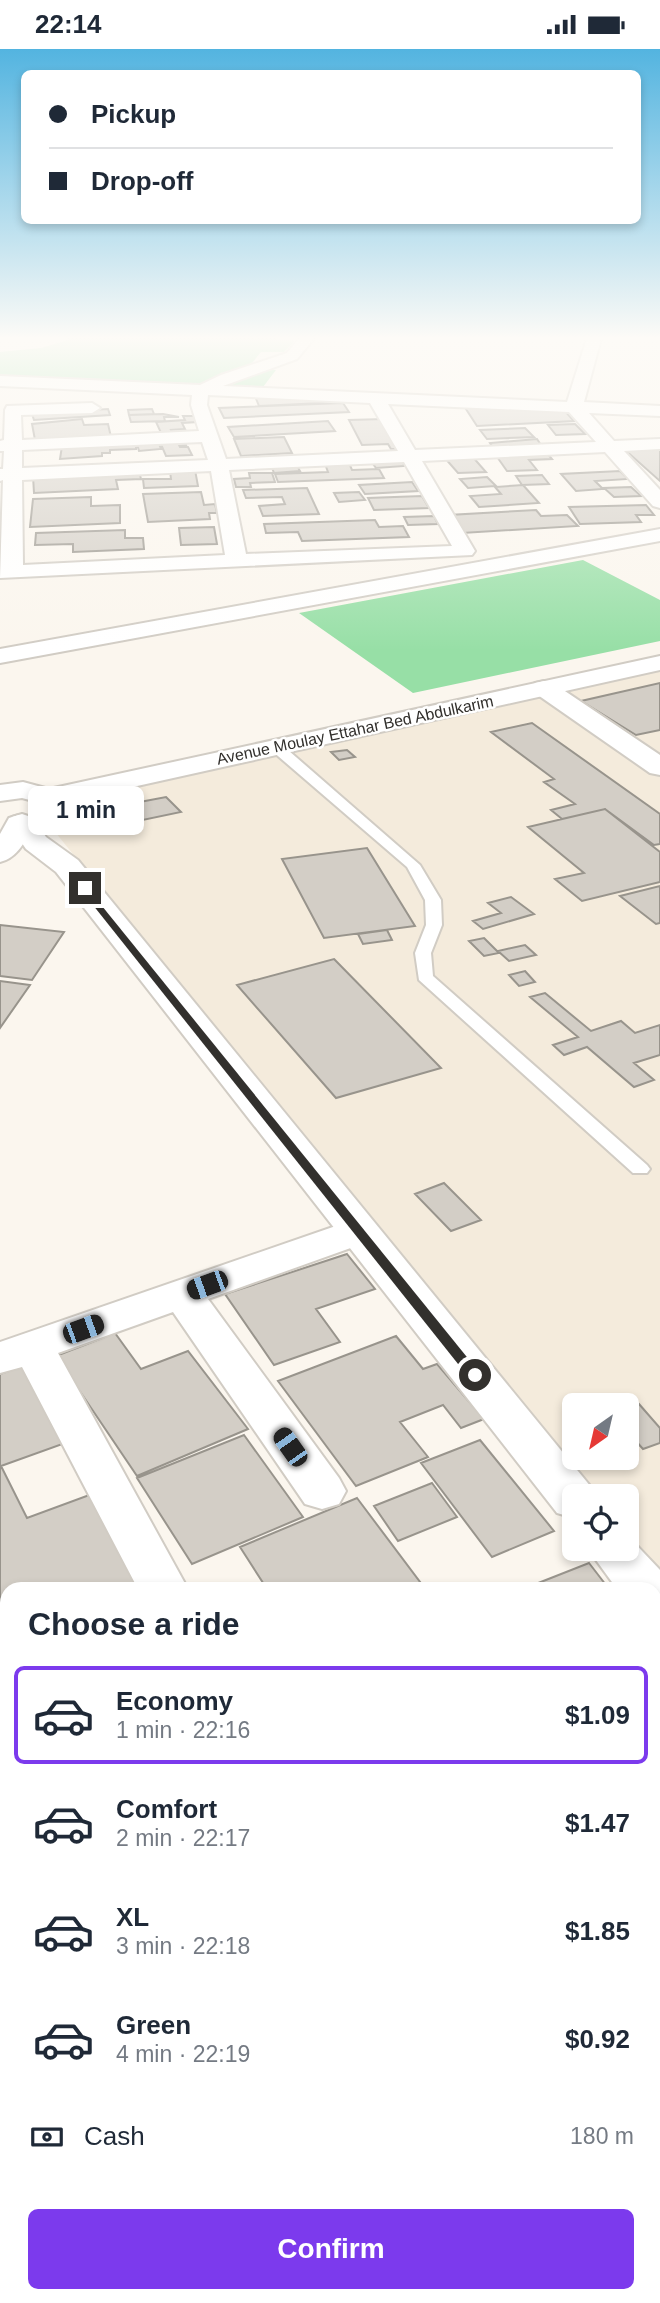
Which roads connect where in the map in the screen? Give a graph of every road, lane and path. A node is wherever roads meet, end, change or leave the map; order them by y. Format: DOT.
graph roads {
  1 [pos="119,440"];
  2 [pos="211,440"];
  3 [pos="402,440"];
  4 [pos="605,440"];
  5 [pos="660,444"];
  6 [pos="6,445"];
  7 [pos="611,447"];
  8 [pos="412,456"];
  9 [pos="219,465"];
  10 [pos="7,474"];
  11 [pos="660,502"];
  12 [pos="660,535"];
  13 [pos="592,546"];
  14 [pos="465,551"];
  15 [pos="237,561"];
  16 [pos="6,572"];
  17 [pos="0,656"];
  18 [pos="660,663"];
  19 [pos="544,688"];
  20 [pos="276,747"];
  21 [pos="660,767"];
  22 [pos="0,792"];
  23 [pos="26,817"];
  24 [pos="0,853"];
  25 [pos="640,1169"];
  26 [pos="359,1231"];
  27 [pos="182,1294"];
  28 [pos="17,1352"];
  29 [pos="562,1485"];
  30 [pos="322,1490"];
  31 [pos="623,1561"];
  32 [pos="159,1582"];
  33 [pos="640,1582"];
  1 -- 6 [label="street"];
  2 -- 9 [label="street"];
  3 -- 8 [label="street"];
  4 -- 7 [label="street"];
  5 -- 7 [label="street"];
  6 -- 10 [label="street"];
  7 -- 8 [label="street"];
  7 -- 11 [label="street"];
  8 -- 9 [label="street"];
  8 -- 14 [label="street"];
  9 -- 10 [label="street"];
  9 -- 15 [label="street"];
  10 -- 16 [label="street"];
  12 -- 13 [label="street"];
  13 -- 14 [label="street"];
  13 -- 17 [label="street"];
  14 -- 15 [label="street"];
  15 -- 16 [label="street"];
  18 -- 19 [label="street, Avenue Moulay Ettahar Bed Abdulkarim"];
  19 -- 20 [label="street, Avenue Moulay Ettahar Bed Abdulkarim"];
  19 -- 21 [label="street"];
  20 -- 23 [label="street, Avenue Moulay Ettahar Bed Abdulkarim"];
  20 -- 25 [label="lane"];
  22 -- 23 [label="street"];
  23 -- 24 [label="street"];
  23 -- 26 [label="street"];
  26 -- 27 [label="street"];
  26 -- 29 [label="street"];
  27 -- 28 [label="street"];
  27 -- 30 [label="street"];
  28 -- 32 [label="street"];
  31 -- 33 [label="street"];
}
